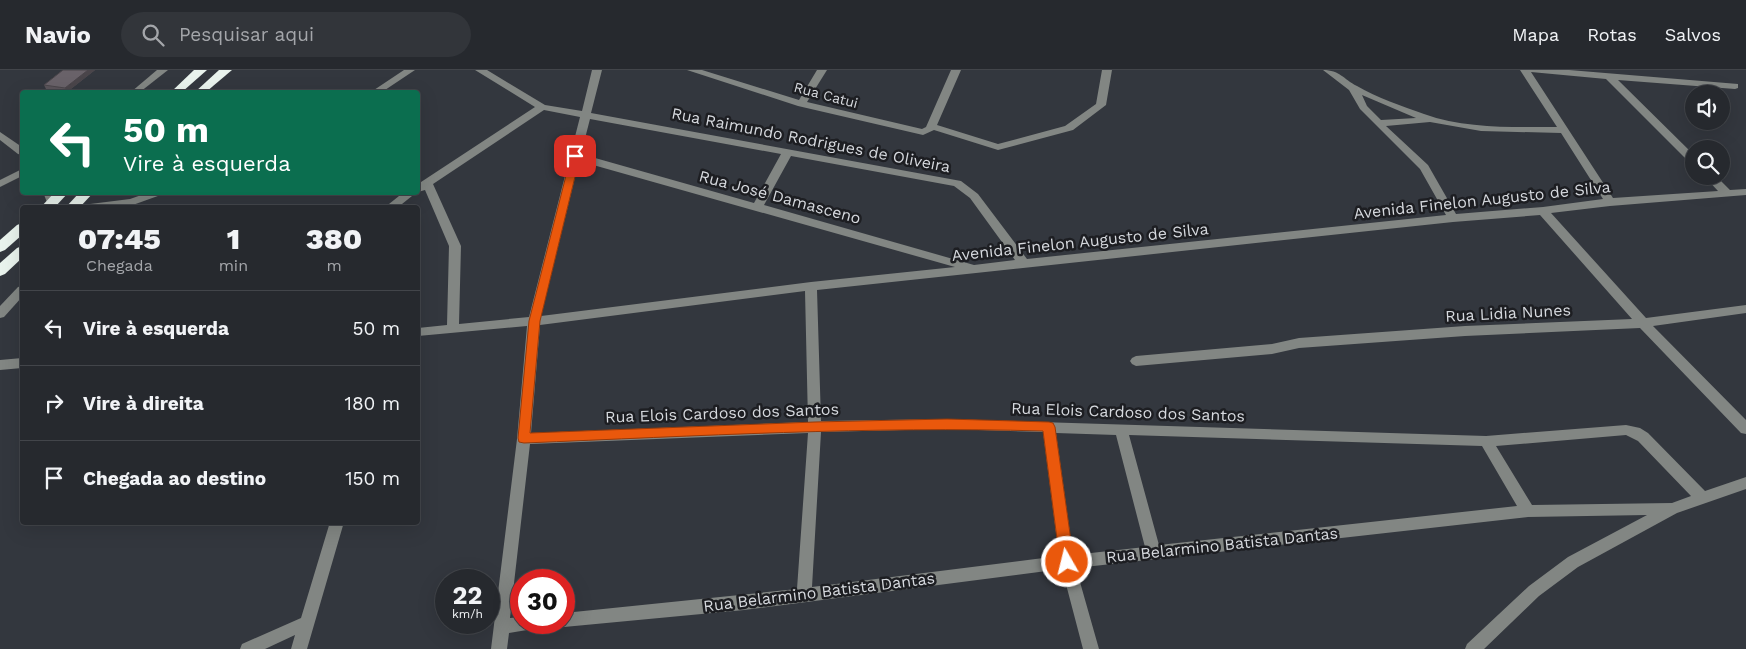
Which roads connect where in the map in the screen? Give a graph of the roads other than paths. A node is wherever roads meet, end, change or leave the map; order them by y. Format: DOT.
graph roads {
  1 [pos="163,70"];
  2 [pos="201,70"];
  3 [pos="226,70"];
  4 [pos="410,70"];
  5 [pos="480,70"];
  6 [pos="597,70"];
  7 [pos="692,70"];
  8 [pos="822,70"];
  9 [pos="956,70"];
  10 [pos="1107,70"];
  11 [pos="1525,70"];
  12 [pos="1533,70"];
  13 [pos="1334,72"];
  14 [pos="403,73"];
  15 [pos="1609,76"];
  16 [pos="1735,86"];
  17 [pos="1353,88"];
  18 [pos="138,90"];
  19 [pos="178,90"];
  20 [pos="202,90"];
  21 [pos="379,90"];
  22 [pos="801,104"];
  23 [pos="542,107"];
  24 [pos="586,114"];
  25 [pos="1431,119"];
  26 [pos="1378,123"];
  27 [pos="928,129"];
  28 [pos="1564,130"];
  29 [pos="0,135"];
  30 [pos="20,150"];
  31 [pos="788,150"];
  32 [pos="1685,152"];
  33 [pos="575,156"];
  34 [pos="20,173"];
  35 [pos="0,184"];
  36 [pos="1718,185"];
  37 [pos="422,186"];
  38 [pos="1728,194"];
  39 [pos="85,195"];
  40 [pos="152,195"];
  41 [pos="408,195"];
  42 [pos="1744,195"];
  43 [pos="1610,202"];
  44 [pos="75,205"];
  45 [pos="111,205"];
  46 [pos="393,205"];
  47 [pos="757,208"];
  48 [pos="1543,211"];
  49 [pos="1453,218"];
  50 [pos="20,230"];
  51 [pos="0,247"];
  52 [pos="20,253"];
  53 [pos="1024,264"];
  54 [pos="975,269"];
  55 [pos="0,271"];
  56 [pos="811,286"];
  57 [pos="20,292"];
  58 [pos="1746,309"];
  59 [pos="0,314"];
  60 [pos="534,321"];
  61 [pos="1643,323"];
  62 [pos="453,328"];
  63 [pos="420,332"];
  64 [pos="1136,361"];
  65 [pos="20,363"];
  66 [pos="0,365"];
  67 [pos="815,426"];
  68 [pos="1049,427"];
  69 [pos="1120,429"];
  70 [pos="1746,429"];
  71 [pos="524,438"];
  72 [pos="1486,441"];
  73 [pos="1746,483"];
  74 [pos="1702,498"];
  75 [pos="1672,510"];
  76 [pos="1528,511"];
  77 [pos="336,525"];
  78 [pos="1154,552"];
  79 [pos="1067,562"];
  80 [pos="804,595"];
  81 [pos="575,619"];
  82 [pos="308,622"];
  83 [pos="510,625"];
  84 [pos="503,626"];
  85 [pos="248,649"];
  86 [pos="299,649"];
  87 [pos="499,649"];
  88 [pos="1091,649"];
  89 [pos="1473,649"];
  1 -- 18 [label="street"];
  2 -- 19 [label="highway"];
  3 -- 20 [label="highway"];
  4 -- 14 [label="street"];
  5 -- 23 [label="street"];
  6 -- 24 [label="street"];
  7 -- 22 [label="street, Rua Catui"];
  8 -- 22 [label="street"];
  9 -- 27 [label="street"];
  10 -- 27 [label="street, Rua Catui"];
  11 -- 28 [label="street"];
  12 -- 15 [label="street"];
  13 -- 17 [label="street"];
  14 -- 21 [label="street"];
  15 -- 16 [label="street"];
  15 -- 32 [label="street"];
  17 -- 25 [label="street"];
  17 -- 26 [label="street"];
  22 -- 27 [label="street, Rua Catui"];
  23 -- 24 [label="street, Rua Raimundo Rodrigues de Oliveira"];
  23 -- 37 [label="street"];
  24 -- 31 [label="street, Rua Raimundo Rodrigues de Oliveira"];
  24 -- 33 [label="street"];
  25 -- 26 [label="street"];
  25 -- 28 [label="street"];
  26 -- 49 [label="street"];
  28 -- 43 [label="street"];
  29 -- 30 [label="street"];
  31 -- 47 [label="street"];
  31 -- 53 [label="street, Rua Raimundo Rodrigues de Oliveira"];
  33 -- 47 [label="street, Rua José Damasceno"];
  33 -- 60 [label="street"];
  34 -- 35 [label="street"];
  36 -- 38 [label="street"];
  37 -- 62 [label="street"];
  38 -- 42 [label="street, Avenida Finelon Augusto de Silva"];
  38 -- 43 [label="street, Avenida Finelon Augusto de Silva"];
  39 -- 44 [label="highway"];
  40 -- 45 [label="street"];
  41 -- 46 [label="street"];
  43 -- 48 [label="street, Avenida Finelon Augusto de Silva"];
  47 -- 54 [label="street, Rua José Damasceno"];
  48 -- 49 [label="street, Avenida Finelon Augusto de Silva"];
  48 -- 61 [label="street"];
  49 -- 53 [label="street, Avenida Finelon Augusto de Silva"];
  50 -- 51 [label="highway"];
  52 -- 55 [label="highway"];
  53 -- 54 [label="street, Avenida Finelon Augusto de Silva"];
  54 -- 56 [label="street, Avenida Finelon Augusto de Silva"];
  56 -- 60 [label="street, Avenida Finelon Augusto de Silva"];
  56 -- 67 [label="street"];
  57 -- 59 [label="street"];
  58 -- 61 [label="street, Rua Lidia Nunes"];
  60 -- 62 [label="street, Avenida Finelon Augusto de Silva"];
  60 -- 71 [label="street"];
  61 -- 64 [label="street, Rua Lidia Nunes"];
  61 -- 70 [label="street"];
  62 -- 63 [label="street, Avenida Finelon Augusto de Silva"];
  65 -- 66 [label="street"];
  67 -- 68 [label="street, Rua Elois Cardoso dos Santos"];
  67 -- 71 [label="street, Rua Elois Cardoso dos Santos"];
  67 -- 80 [label="street"];
  68 -- 69 [label="street, Rua Elois Cardoso dos Santos"];
  68 -- 79 [label="street"];
  69 -- 72 [label="street, Rua Elois Cardoso dos Santos"];
  69 -- 78 [label="street"];
  71 -- 84 [label="street"];
  72 -- 74 [label="street, Rua Elois Cardoso dos Santos"];
  72 -- 76 [label="street"];
  73 -- 74 [label="street"];
  74 -- 75 [label="street"];
  75 -- 76 [label="street, Rua Belarmino Batista Dantas"];
  75 -- 89 [label="street"];
  76 -- 78 [label="street, Rua Belarmino Batista Dantas"];
  77 -- 82 [label="street"];
  78 -- 79 [label="street, Rua Belarmino Batista Dantas"];
  79 -- 80 [label="street, Rua Belarmino Batista Dantas"];
  79 -- 88 [label="street"];
  80 -- 81 [label="street, Rua Belarmino Batista Dantas"];
  82 -- 85 [label="street"];
  82 -- 86 [label="street"];
  83 -- 84 [label="street"];
  84 -- 87 [label="street"];
}
